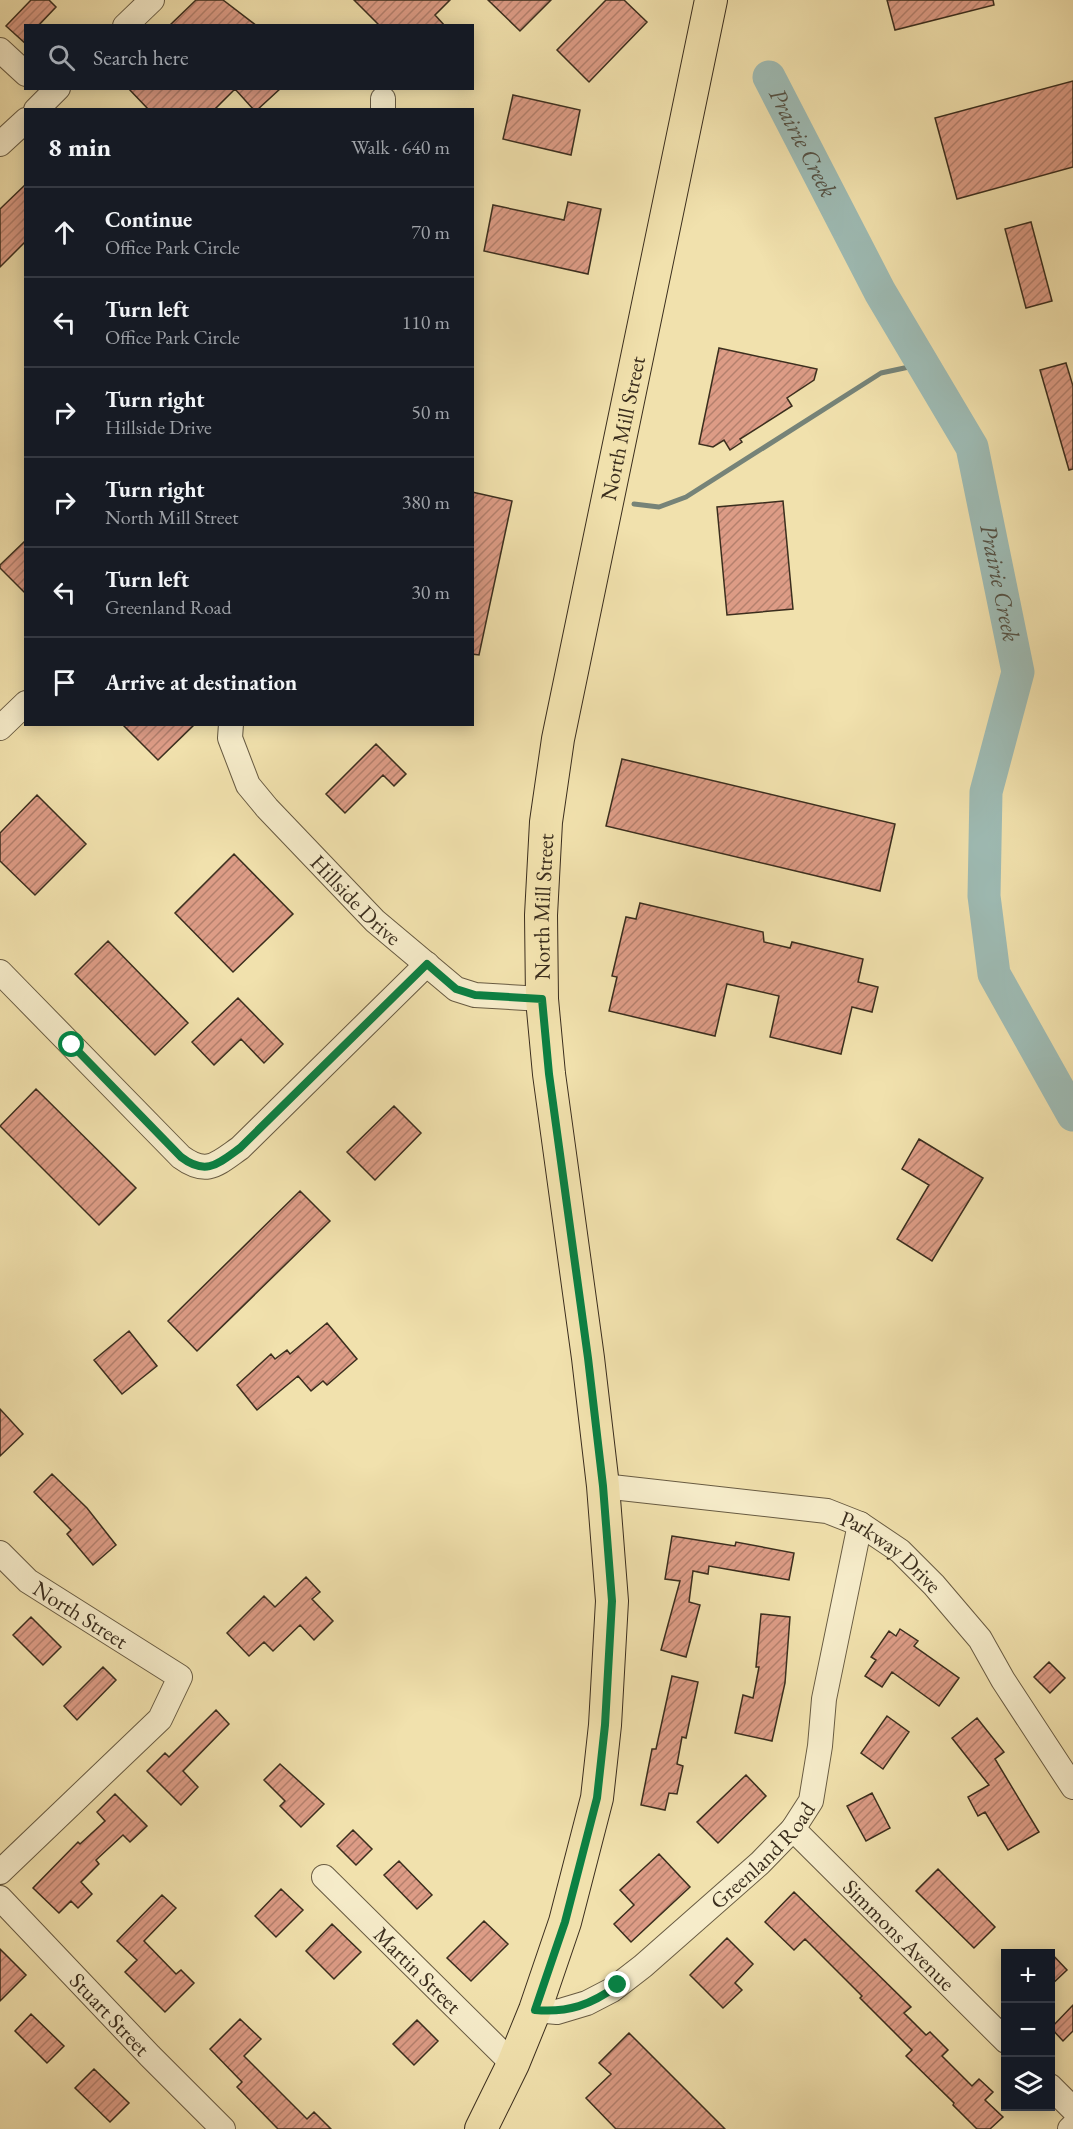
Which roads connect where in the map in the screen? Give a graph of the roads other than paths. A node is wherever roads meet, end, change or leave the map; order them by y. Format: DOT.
graph roads {
  1 [pos="152,0"];
  2 [pos="711,0"];
  3 [pos="127,24"];
  4 [pos="0,50"];
  5 [pos="24,72"];
  6 [pos="24,122"];
  7 [pos="0,144"];
  8 [pos="24,705"];
  9 [pos="231,726"];
  10 [pos="0,728"];
  11 [pos="427,964"];
  12 [pos="0,972"];
  13 [pos="542,999"];
  14 [pos="603,1486"];
  15 [pos="860,1524"];
  16 [pos="0,1553"];
  17 [pos="1073,1787"];
  18 [pos="793,1829"];
  19 [pos="0,1872"];
  20 [pos="324,1877"];
  21 [pos="0,1898"];
  22 [pos="535,2010"];
  23 [pos="1001,2037"];
  24 [pos="513,2064"];
  25 [pos="1055,2091"];
  26 [pos="1073,2109"];
  27 [pos="223,2129"];
  28 [pos="481,2129"];
  1 -- 3 [label="street"];
  2 -- 13 [label="main road, North Mill Street"];
  4 -- 5 [label="street"];
  6 -- 7 [label="street"];
  8 -- 10 [label="street"];
  9 -- 11 [label="street, Hillside Drive"];
  11 -- 12 [label="street"];
  11 -- 13 [label="street, Hillside Drive"];
  13 -- 14 [label="main road, North Mill Street"];
  14 -- 15 [label="street, Parkway Drive"];
  14 -- 22 [label="main road, North Mill Street"];
  15 -- 17 [label="street, Parkway Drive"];
  15 -- 18 [label="street, Greenland Road"];
  16 -- 19 [label="street, North Street"];
  18 -- 22 [label="street, Greenland Road"];
  18 -- 23 [label="street, Simmons Avenue"];
  20 -- 24 [label="street, Martin Street"];
  21 -- 27 [label="street, Stuart Street"];
  22 -- 24 [label="main road, North Mill Street"];
  24 -- 28 [label="main road, North Mill Street"];
  25 -- 26 [label="street"];
}
